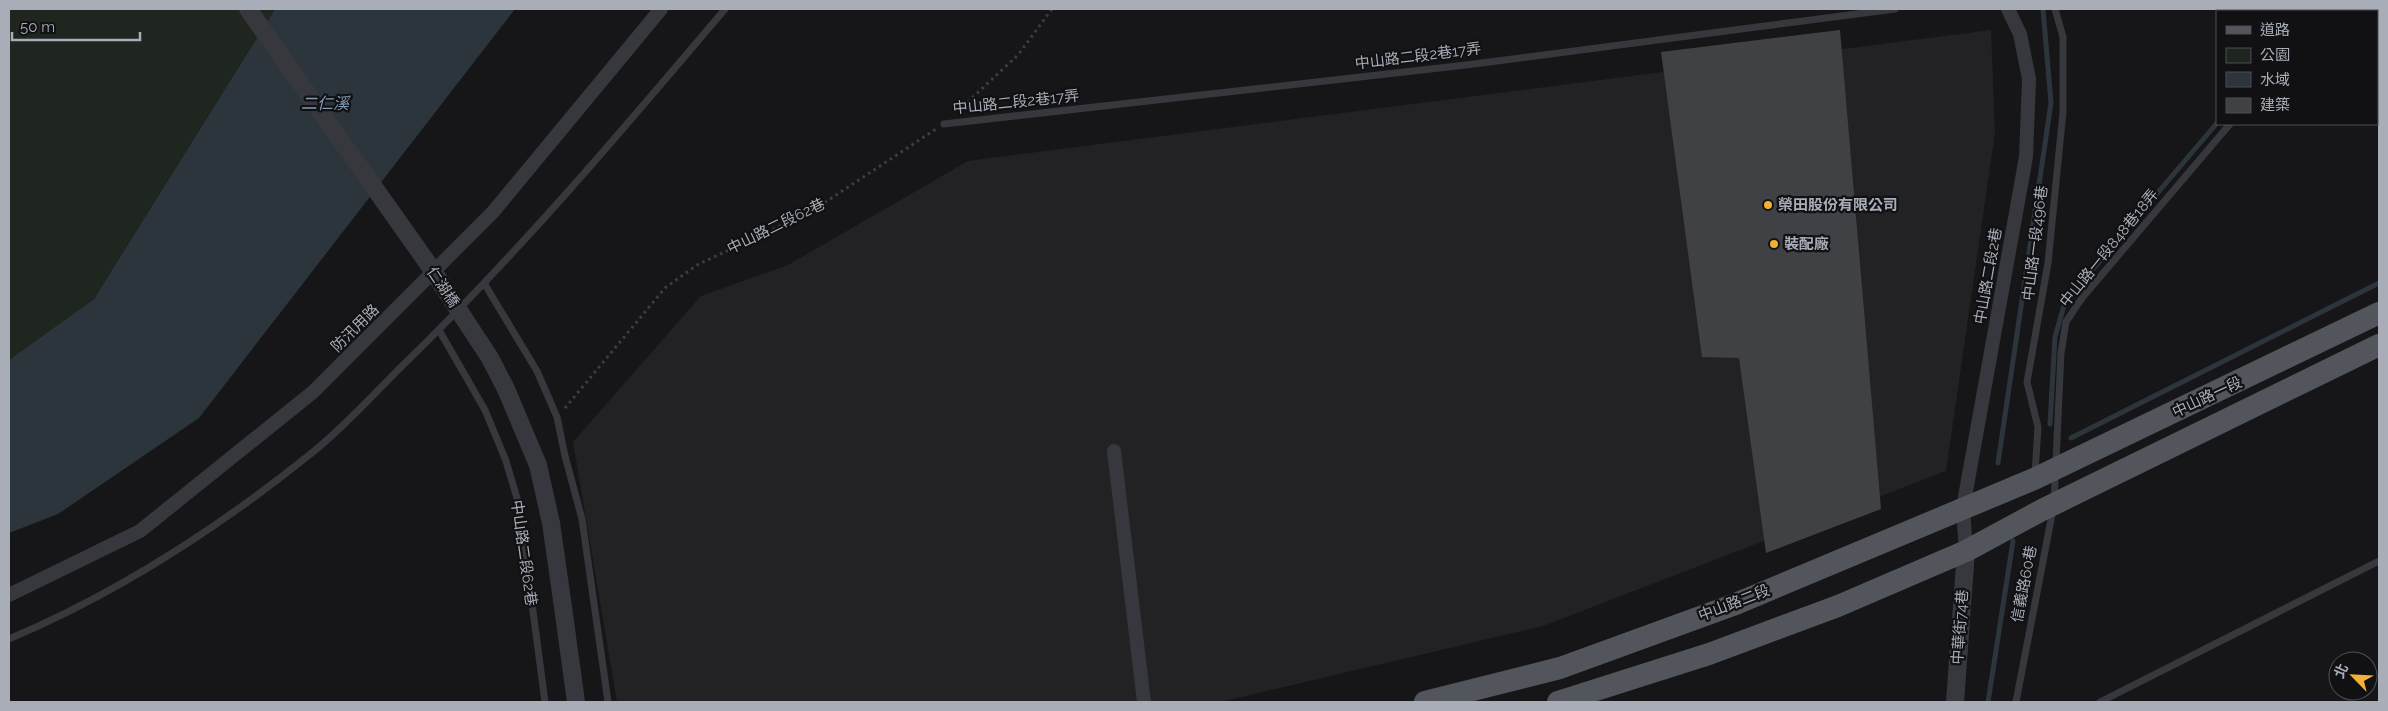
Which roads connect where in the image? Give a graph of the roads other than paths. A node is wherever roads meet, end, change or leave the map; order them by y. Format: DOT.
graph roads {
  1 [pos="248,9"];
  2 [pos="661,9"];
  3 [pos="725,9"];
  4 [pos="1895,9"];
  5 [pos="2008,9"];
  6 [pos="2054,9"];
  7 [pos="944,124"];
  8 [pos="2229,125"];
  9 [pos="484,283"];
  10 [pos="2379,313"];
  11 [pos="439,330"];
  12 [pos="2379,345"];
  13 [pos="1114,451"];
  14 [pos="2055,470"];
  15 [pos="2034,479"];
  16 [pos="1971,505"];
  17 [pos="2048,507"];
  18 [pos="1966,551"];
  19 [pos="2379,561"];
  20 [pos="9,595"];
  21 [pos="562,600"];
  22 [pos="9,638"];
  23 [pos="1570,701"];
  24 [pos="545,702"];
  25 [pos="576,702"];
  26 [pos="608,702"];
  27 [pos="1144,702"];
  28 [pos="1425,702"];
  29 [pos="1955,702"];
  30 [pos="2016,702"];
  31 [pos="2100,702"];
  1 -- 21 [label="street, 仁湖橋, bridge"];
  2 -- 20 [label="street, 防汛用路"];
  3 -- 9 [label="lane"];
  4 -- 7 [label="lane, 中山路二段2巷17弄"];
  5 -- 16 [label="street, 中山路二段2巷"];
  6 -- 15 [label="lane, 中山路一段496巷"];
  8 -- 14 [label="lane, 中山路一段848巷18弄"];
  9 -- 11 [label="lane"];
  9 -- 26 [label="lane"];
  10 -- 14 [label="main road, 中山路一段"];
  11 -- 22 [label="lane"];
  11 -- 24 [label="lane, 中山路二段62巷"];
  12 -- 17 [label="main road, 中山路一段"];
  13 -- 27 [label="street"];
  14 -- 15 [label="main road, 中山路一段"];
  14 -- 17 [label="lane, 信義路60巷"];
  15 -- 16 [label="main road, 中山路二段"];
  16 -- 18 [label="street, 中山路二段2巷"];
  16 -- 28 [label="main road, 中山路二段"];
  17 -- 18 [label="main road"];
  17 -- 30 [label="lane, 信義路60巷"];
  18 -- 23 [label="main road"];
  18 -- 29 [label="street, 中華街74巷"];
  19 -- 31 [label="lane"];
  21 -- 25 [label="street, 中山路二段62巷"];
}
